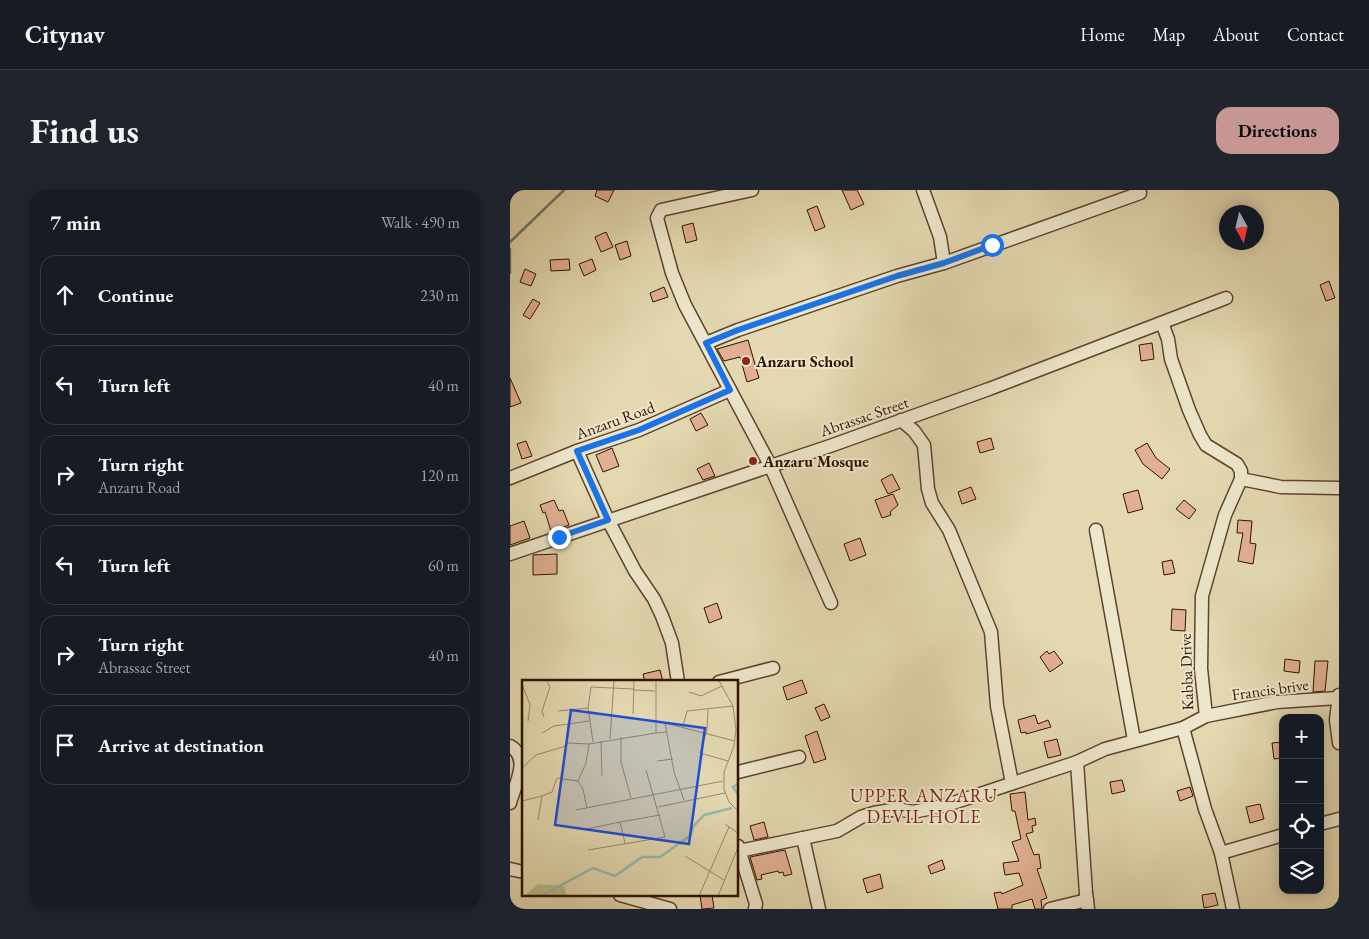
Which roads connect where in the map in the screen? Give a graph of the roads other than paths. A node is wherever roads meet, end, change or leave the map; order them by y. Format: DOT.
graph roads {
  1 [pos="752,190"];
  2 [pos="924,190"];
  3 [pos="1140,193"];
  4 [pos="944,263"];
  5 [pos="1226,298"];
  6 [pos="1162,323"];
  7 [pos="706,343"];
  8 [pos="730,390"];
  9 [pos="901,420"];
  10 [pos="577,451"];
  11 [pos="770,465"];
  12 [pos="510,478"];
  13 [pos="1241,479"];
  14 [pos="1339,488"];
  15 [pos="608,520"];
  16 [pos="1096,530"];
  17 [pos="510,554"];
  18 [pos="831,604"];
  19 [pos="773,668"];
  20 [pos="678,680"];
  21 [pos="728,680"];
  22 [pos="1339,696"];
  23 [pos="1206,716"];
  24 [pos="1183,728"];
  25 [pos="1134,740"];
  26 [pos="1339,743"];
  27 [pos="510,746"];
  28 [pos="799,757"];
  29 [pos="1077,762"];
  30 [pos="739,772"];
  31 [pos="1012,783"];
  32 [pos="510,803"];
  33 [pos="1339,819"];
  34 [pos="1324,823"];
  35 [pos="1279,836"];
  36 [pos="803,838"];
  37 [pos="739,849"];
  38 [pos="739,852"];
  39 [pos="1221,854"];
  40 [pos="622,896"];
  41 [pos="1087,904"];
  42 [pos="646,906"];
  43 [pos="670,909"];
  44 [pos="755,909"];
  45 [pos="819,909"];
  46 [pos="1050,909"];
  47 [pos="1233,909"];
  1 -- 7 [label="street"];
  2 -- 4 [label="street"];
  3 -- 4 [label="street"];
  4 -- 7 [label="street"];
  5 -- 6 [label="street, Abrassac Street"];
  6 -- 9 [label="street, Abrassac Street"];
  6 -- 13 [label="street"];
  7 -- 8 [label="street"];
  8 -- 10 [label="street, Anzaru Road"];
  8 -- 11 [label="street"];
  9 -- 11 [label="street, Abrassac Street"];
  9 -- 31 [label="street"];
  10 -- 12 [label="street, Anzaru Road"];
  10 -- 15 [label="street"];
  11 -- 15 [label="street, Abrassac Street"];
  11 -- 18 [label="street"];
  13 -- 14 [label="street"];
  13 -- 23 [label="street, Kabba Drive"];
  15 -- 17 [label="street, Abrassac Street"];
  15 -- 20 [label="street"];
  16 -- 25 [label="street"];
  19 -- 21 [label="street"];
  22 -- 23 [label="street, Francis brive"];
  22 -- 26 [label="street"];
  23 -- 24 [label="street, Kabba Drive"];
  24 -- 25 [label="street, Kabba Drive"];
  24 -- 39 [label="street"];
  25 -- 29 [label="street, Kabba Drive"];
  27 -- 32 [label="street"];
  28 -- 30 [label="street"];
  29 -- 31 [label="street, Kabba Drive"];
  29 -- 41 [label="street"];
  31 -- 36 [label="street, Kabba Drive"];
  33 -- 34 [label="street"];
  35 -- 39 [label="street"];
  36 -- 37 [label="street, Kabba Drive"];
  36 -- 45 [label="street"];
  38 -- 44 [label="street"];
  39 -- 47 [label="street"];
  40 -- 42 [label="street"];
  41 -- 46 [label="street"];
  42 -- 43 [label="street"];
}
